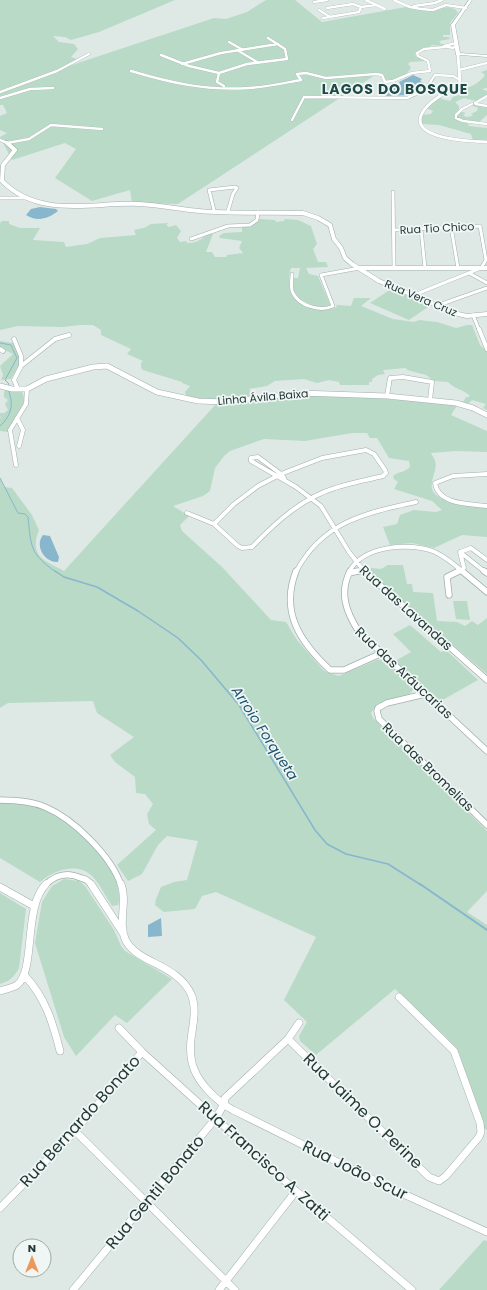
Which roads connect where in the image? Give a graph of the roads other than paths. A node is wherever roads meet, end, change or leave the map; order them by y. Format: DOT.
graph roads {
  1 [pos="327,0"];
  2 [pos="366,0"];
  3 [pos="394,0"];
  4 [pos="442,0"];
  5 [pos="471,0"];
  6 [pos="314,1"];
  7 [pos="404,1"];
  8 [pos="399,2"];
  9 [pos="376,5"];
  10 [pos="448,5"];
  11 [pos="361,7"];
  12 [pos="409,7"];
  13 [pos="327,8"];
  14 [pos="464,8"];
  15 [pos="385,9"];
  16 [pos="457,9"];
  17 [pos="319,10"];
  18 [pos="462,13"];
  19 [pos="330,17"];
  20 [pos="323,18"];
  21 [pos="268,38"];
  22 [pos="229,42"];
  23 [pos="278,44"];
  24 [pos="445,47"];
  25 [pos="238,50"];
  26 [pos="243,50"];
  27 [pos="458,52"];
  28 [pos="89,54"];
  29 [pos="161,55"];
  30 [pos="487,56"];
  31 [pos="257,62"];
  32 [pos="487,63"];
  33 [pos="182,64"];
  34 [pos="459,70"];
  35 [pos="131,71"];
  36 [pos="219,73"];
  37 [pos="460,80"];
  38 [pos="22,84"];
  39 [pos="41,87"];
  40 [pos="227,87"];
  41 [pos="53,88"];
  42 [pos="0,92"];
  43 [pos="487,96"];
  44 [pos="0,98"];
  45 [pos="474,104"];
  46 [pos="487,106"];
  47 [pos="292,120"];
  48 [pos="487,124"];
  49 [pos="102,129"];
  50 [pos="0,140"];
  51 [pos="487,142"];
  52 [pos="7,143"];
  53 [pos="393,192"];
  54 [pos="0,198"];
  55 [pos="26,198"];
  56 [pos="214,210"];
  57 [pos="228,211"];
  58 [pos="258,212"];
  59 [pos="451,227"];
  60 [pos="421,229"];
  61 [pos="394,230"];
  62 [pos="191,239"];
  63 [pos="360,268"];
  64 [pos="394,268"];
  65 [pos="425,268"];
  66 [pos="458,268"];
  67 [pos="481,268"];
  68 [pos="487,268"];
  69 [pos="469,273"];
  70 [pos="292,274"];
  71 [pos="487,283"];
  72 [pos="487,288"];
  73 [pos="414,294"];
  74 [pos="439,305"];
  75 [pos="487,314"];
  76 [pos="473,316"];
  77 [pos="69,335"];
  78 [pos="14,339"];
  79 [pos="487,349"];
  80 [pos="21,366"];
  81 [pos="1,386"];
  82 [pos="18,389"];
  83 [pos="27,389"];
  84 [pos="387,396"];
  85 [pos="430,400"];
  86 [pos="487,415"];
  87 [pos="17,418"];
  88 [pos="19,446"];
  89 [pos="16,465"];
  90 [pos="487,474"];
  91 [pos="281,476"];
  92 [pos="311,498"];
  93 [pos="416,502"];
  94 [pos="487,506"];
  95 [pos="187,513"];
  96 [pos="214,524"];
  97 [pos="334,528"];
  98 [pos="460,552"];
  99 [pos="487,560"];
  100 [pos="356,563"];
  101 [pos="461,570"];
  102 [pos="365,572"];
  103 [pos="349,573"];
  104 [pos="487,573"];
  105 [pos="487,592"];
  106 [pos="449,595"];
  107 [pos="382,653"];
  108 [pos="487,680"];
  109 [pos="425,694"];
  110 [pos="487,751"];
  111 [pos="0,800"];
  112 [pos="487,825"];
  113 [pos="0,887"];
  114 [pos="34,906"];
  115 [pos="124,934"];
  116 [pos="26,976"];
  117 [pos="0,991"];
  118 [pos="399,997"];
  119 [pos="299,1024"];
  120 [pos="119,1028"];
  121 [pos="288,1039"];
  122 [pos="60,1051"];
  123 [pos="142,1052"];
  124 [pos="224,1104"];
  125 [pos="216,1118"];
  126 [pos="75,1131"];
  127 [pos="296,1191"];
  128 [pos="146,1203"];
  129 [pos="0,1208"];
  130 [pos="487,1232"];
  131 [pos="226,1281"];
  132 [pos="73,1290"];
  133 [pos="219,1290"];
  134 [pos="235,1290"];
  135 [pos="412,1290"];
  1 -- 6 [label="street"];
  2 -- 9 [label="street"];
  3 -- 8 [label="street"];
  4 -- 12 [label="street"];
  5 -- 14 [label="main road"];
  7 -- 8 [label="street"];
  8 -- 12 [label="street"];
  9 -- 11 [label="street"];
  9 -- 15 [label="street"];
  10 -- 12 [label="street"];
  10 -- 14 [label="street"];
  10 -- 16 [label="street"];
  11 -- 13 [label="street"];
  11 -- 19 [label="street"];
  14 -- 16 [label="street"];
  14 -- 18 [label="main road"];
  16 -- 18 [label="street"];
  17 -- 19 [label="street"];
  18 -- 27 [label="main road"];
  19 -- 20 [label="street"];
  21 -- 23 [label="street"];
  22 -- 26 [label="street"];
  23 -- 26 [label="street"];
  23 -- 31 [label="street"];
  24 -- 27 [label="street"];
  24 -- 27 [label="street"];
  24 -- 40 [label="street"];
  25 -- 26 [label="street"];
  25 -- 31 [label="street"];
  25 -- 33 [label="street"];
  27 -- 30 [label="main road"];
  27 -- 34 [label="street"];
  28 -- 38 [label="street"];
  29 -- 33 [label="street"];
  31 -- 36 [label="street"];
  32 -- 34 [label="street"];
  33 -- 36 [label="street"];
  34 -- 37 [label="street"];
  35 -- 40 [label="street"];
  36 -- 40 [label="street"];
  37 -- 47 [label="street"];
  37 -- 51 [label="street"];
  38 -- 39 [label="street"];
  38 -- 42 [label="street"];
  39 -- 41 [label="street"];
  39 -- 44 [label="street"];
  43 -- 45 [label="street"];
  45 -- 46 [label="street"];
  45 -- 48 [label="street"];
  49 -- 52 [label="street"];
  50 -- 52 [label="street"];
  52 -- 55 [label="street, Rua Vera Cruz"];
  53 -- 61 [label="street"];
  54 -- 55 [label="street"];
  55 -- 56 [label="street, Rua Vera Cruz"];
  56 -- 57 [label="street, Rua Vera Cruz"];
  56 -- 57 [label="street"];
  57 -- 58 [label="street, Rua Vera Cruz"];
  58 -- 62 [label="street"];
  58 -- 63 [label="street, Rua Vera Cruz"];
  59 -- 60 [label="street, Rua Tio Chico"];
  59 -- 66 [label="street"];
  59 -- 67 [label="street, Rua Tio Chico"];
  60 -- 61 [label="street, Rua Tio Chico"];
  60 -- 65 [label="street"];
  61 -- 64 [label="street"];
  63 -- 64 [label="street"];
  63 -- 70 [label="street"];
  63 -- 73 [label="street, Rua Vera Cruz"];
  64 -- 65 [label="street"];
  65 -- 66 [label="street"];
  66 -- 67 [label="street"];
  67 -- 68 [label="street"];
  67 -- 69 [label="street"];
  69 -- 71 [label="street"];
  69 -- 73 [label="street"];
  72 -- 74 [label="street"];
  73 -- 74 [label="street, Rua Vera Cruz"];
  74 -- 76 [label="street, Rua Vera Cruz"];
  75 -- 76 [label="street, Rua Vera Cruz"];
  76 -- 79 [label="street"];
  77 -- 80 [label="street"];
  78 -- 80 [label="street"];
  80 -- 82 [label="street"];
  81 -- 82 [label="street, Linha Ávila Baixa"];
  82 -- 83 [label="street, Linha Ávila Baixa"];
  83 -- 84 [label="street, Linha Ávila Baixa"];
  83 -- 87 [label="street"];
  84 -- 85 [label="street, Linha Ávila Baixa"];
  84 -- 85 [label="street"];
  85 -- 86 [label="street, Linha Ávila Baixa"];
  87 -- 88 [label="street"];
  87 -- 89 [label="street"];
  90 -- 94 [label="street"];
  91 -- 91 [label="street"];
  91 -- 92 [label="street, Rua das Lavandas"];
  91 -- 92 [label="street"];
  91 -- 96 [label="street"];
  92 -- 96 [label="street"];
  92 -- 97 [label="street, Rua das Lavandas"];
  93 -- 97 [label="street"];
  95 -- 96 [label="street"];
  97 -- 100 [label="street, Rua das Lavandas"];
  97 -- 107 [label="street"];
  98 -- 99 [label="street"];
  98 -- 101 [label="street"];
  98 -- 104 [label="street"];
  100 -- 101 [label="street"];
  100 -- 102 [label="street, Rua das Lavandas"];
  100 -- 103 [label="street, Rua das Aráucarias"];
  101 -- 105 [label="street"];
  101 -- 106 [label="street"];
  102 -- 103 [label="street"];
  102 -- 108 [label="street, Rua das Lavandas"];
  103 -- 107 [label="street, Rua das Aráucarias"];
  107 -- 109 [label="street, Rua das Aráucarias"];
  109 -- 110 [label="street, Rua das Aráucarias"];
  109 -- 112 [label="street, Rua das Bromelias"];
  111 -- 115 [label="street"];
  113 -- 114 [label="street"];
  114 -- 115 [label="street, Rua João Scur"];
  114 -- 116 [label="street, Rua João Scur"];
  115 -- 124 [label="street, Rua João Scur"];
  116 -- 117 [label="street"];
  116 -- 122 [label="street"];
  118 -- 121 [label="street, Rua Jaime O. Perine"];
  119 -- 121 [label="street, Rua Gentil Bonato"];
  120 -- 123 [label="street, Rua Francisco A. Zatti"];
  121 -- 124 [label="street, Rua Gentil Bonato"];
  123 -- 125 [label="street, Rua Francisco A. Zatti"];
  123 -- 126 [label="street, Rua Bernardo Bonato"];
  124 -- 125 [label="street, Rua Gentil Bonato"];
  124 -- 130 [label="street, Rua João Scur"];
  125 -- 127 [label="street, Rua Francisco A. Zatti"];
  125 -- 128 [label="street, Rua Gentil Bonato"];
  126 -- 128 [label="street"];
  126 -- 129 [label="street, Rua Bernardo Bonato"];
  127 -- 131 [label="street"];
  127 -- 135 [label="street, Rua Francisco A. Zatti"];
  128 -- 131 [label="street"];
  128 -- 132 [label="street, Rua Gentil Bonato"];
  131 -- 133 [label="street"];
  131 -- 134 [label="street"];
}
